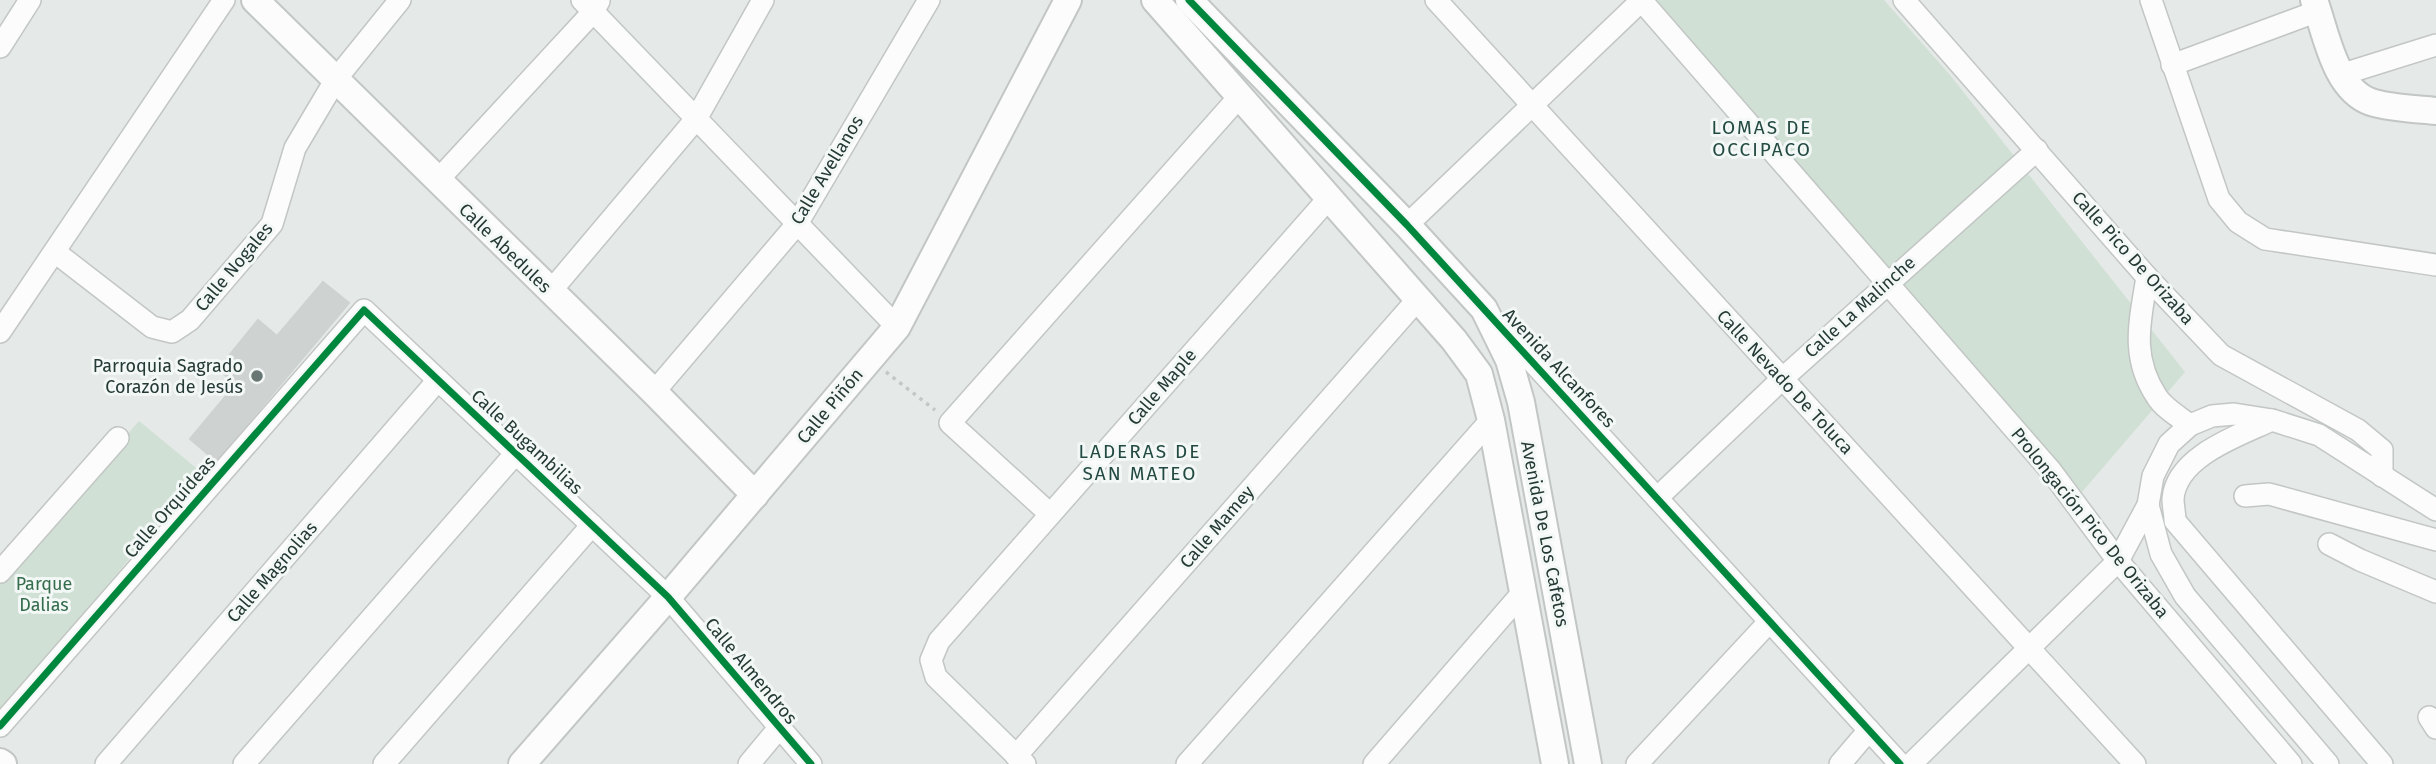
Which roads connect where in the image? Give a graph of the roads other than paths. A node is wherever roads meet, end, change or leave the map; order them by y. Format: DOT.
graph roads {
  1 [pos="30,0"];
  2 [pos="224,0"];
  3 [pos="255,0"];
  4 [pos="400,0"];
  5 [pos="763,0"];
  6 [pos="929,0"];
  7 [pos="1068,0"];
  8 [pos="1155,0"];
  9 [pos="1189,0"];
  10 [pos="1436,0"];
  11 [pos="1641,0"];
  12 [pos="1904,0"];
  13 [pos="2151,0"];
  14 [pos="592,4"];
  15 [pos="2316,5"];
  16 [pos="2436,45"];
  17 [pos="0,47"];
  18 [pos="2172,65"];
  19 [pos="2340,75"];
  20 [pos="336,79"];
  21 [pos="1239,97"];
  22 [pos="1532,106"];
  23 [pos="2436,111"];
  24 [pos="696,119"];
  25 [pos="2037,150"];
  26 [pos="436,181"];
  27 [pos="1328,199"];
  28 [pos="797,224"];
  29 [pos="1407,225"];
  30 [pos="55,251"];
  31 [pos="2436,265"];
  32 [pos="2147,277"];
  33 [pos="1888,282"];
  34 [pos="550,292"];
  35 [pos="1418,299"];
  36 [pos="1484,309"];
  37 [pos="364,310"];
  38 [pos="897,327"];
  39 [pos="0,332"];
  40 [pos="1454,340"];
  41 [pos="1782,379"];
  42 [pos="438,380"];
  43 [pos="654,392"];
  44 [pos="1491,420"];
  45 [pos="2272,420"];
  46 [pos="2190,425"];
  47 [pos="118,438"];
  48 [pos="516,453"];
  49 [pos="2382,476"];
  50 [pos="755,495"];
  51 [pos="2245,496"];
  52 [pos="1657,498"];
  53 [pos="2148,505"];
  54 [pos="2433,510"];
  55 [pos="1049,514"];
  56 [pos="592,525"];
  57 [pos="2436,540"];
  58 [pos="2329,544"];
  59 [pos="2118,561"];
  60 [pos="0,572"];
  61 [pos="1524,592"];
  62 [pos="2436,592"];
  63 [pos="668,597"];
  64 [pos="1769,622"];
  65 [pos="2030,649"];
  66 [pos="0,726"];
  67 [pos="779,728"];
  68 [pos="1869,730"];
  69 [pos="1021,760"];
  70 [pos="106,764"];
  71 [pos="244,764"];
  72 [pos="384,764"];
  73 [pos="522,764"];
  74 [pos="749,764"];
  75 [pos="811,764"];
  76 [pos="1187,764"];
  77 [pos="1374,764"];
  78 [pos="1555,764"];
  79 [pos="1588,764"];
  80 [pos="1637,764"];
  81 [pos="1840,764"];
  82 [pos="1900,764"];
  83 [pos="1911,764"];
  84 [pos="2135,764"];
  85 [pos="2291,764"];
  86 [pos="2328,764"];
  87 [pos="2382,764"];
  1 -- 17 [label="street"];
  2 -- 30 [label="street"];
  3 -- 20 [label="street, Calle Abedules"];
  4 -- 20 [label="street, Calle Nogales"];
  5 -- 24 [label="street"];
  6 -- 28 [label="street, Calle Avellanos"];
  7 -- 38 [label="street, Calle Piñón"];
  8 -- 21 [label="street"];
  9 -- 29 [label="street, Avenida Alcanfores"];
  10 -- 22 [label="street, Calle Nevado De Toluca"];
  11 -- 22 [label="street"];
  11 -- 33 [label="street"];
  12 -- 25 [label="street, Calle Pico De Orizaba"];
  13 -- 18 [label="street"];
  14 -- 24 [label="street"];
  14 -- 26 [label="street"];
  15 -- 18 [label="street"];
  15 -- 19 [label="street"];
  16 -- 19 [label="street"];
  18 -- 31 [label="street"];
  19 -- 23 [label="street"];
  20 -- 26 [label="street, Calle Abedules"];
  20 -- 30 [label="street, Calle Nogales"];
  21 -- 27 [label="street"];
  21 -- 55 [label="street"];
  22 -- 29 [label="street"];
  22 -- 41 [label="street, Calle Nevado De Toluca"];
  24 -- 28 [label="street"];
  24 -- 34 [label="street"];
  25 -- 32 [label="street, Calle Pico De Orizaba"];
  25 -- 33 [label="street, Calle La Malinche"];
  26 -- 34 [label="street, Calle Abedules"];
  27 -- 35 [label="street"];
  27 -- 55 [label="street, Calle Maple"];
  28 -- 38 [label="street"];
  28 -- 43 [label="street, Calle Avellanos"];
  29 -- 36 [label="street, Avenida Alcanfores"];
  30 -- 39 [label="street"];
  32 -- 46 [label="street"];
  32 -- 49 [label="street, Calle Pico De Orizaba"];
  33 -- 41 [label="street, Calle La Malinche"];
  33 -- 59 [label="street, Prolongación Pico De Orizaba"];
  34 -- 43 [label="street, Calle Abedules"];
  35 -- 40 [label="street"];
  35 -- 69 [label="street, Calle Mamey"];
  36 -- 40 [label="street"];
  36 -- 52 [label="street, Avenida Alcanfores"];
  36 -- 79 [label="street, Avenida De Los Cafetos"];
  37 -- 42 [label="street, Calle Bugambilias"];
  37 -- 66 [label="street, Calle Orquídeas"];
  38 -- 50 [label="street, Calle Piñón"];
  40 -- 44 [label="street, Avenida De Los Cafetos"];
  41 -- 52 [label="street, Calle La Malinche"];
  41 -- 65 [label="street, Calle Nevado De Toluca"];
  42 -- 48 [label="street, Calle Bugambilias"];
  42 -- 70 [label="street, Calle Magnolias"];
  43 -- 50 [label="street, Calle Abedules"];
  44 -- 61 [label="street, Avenida De Los Cafetos"];
  44 -- 76 [label="street"];
  45 -- 46 [label="street"];
  45 -- 49 [label="street"];
  45 -- 87 [label="street"];
  46 -- 53 [label="street"];
  47 -- 60 [label="street"];
  48 -- 56 [label="street, Calle Bugambilias"];
  48 -- 71 [label="street"];
  49 -- 54 [label="street"];
  50 -- 63 [label="street, Calle Piñón"];
  51 -- 57 [label="street"];
  52 -- 64 [label="street, Avenida Alcanfores"];
  53 -- 59 [label="street"];
  53 -- 86 [label="street, Prolongación Pico De Orizaba"];
  55 -- 69 [label="street, Calle Maple"];
  56 -- 63 [label="street, Calle Bugambilias"];
  56 -- 72 [label="street"];
  58 -- 62 [label="street"];
  59 -- 65 [label="street"];
  59 -- 85 [label="street, Prolongación Pico De Orizaba"];
  61 -- 77 [label="street"];
  61 -- 78 [label="street, Avenida De Los Cafetos"];
  63 -- 67 [label="street, Calle Almendros"];
  63 -- 73 [label="street, Calle Piñón"];
  64 -- 68 [label="street, Avenida Alcanfores"];
  64 -- 80 [label="street"];
  65 -- 83 [label="street"];
  65 -- 84 [label="street, Calle Nevado De Toluca"];
  67 -- 74 [label="street"];
  67 -- 75 [label="street, Calle Almendros"];
  68 -- 81 [label="street"];
  68 -- 82 [label="street, Avenida Alcanfores"];
}
